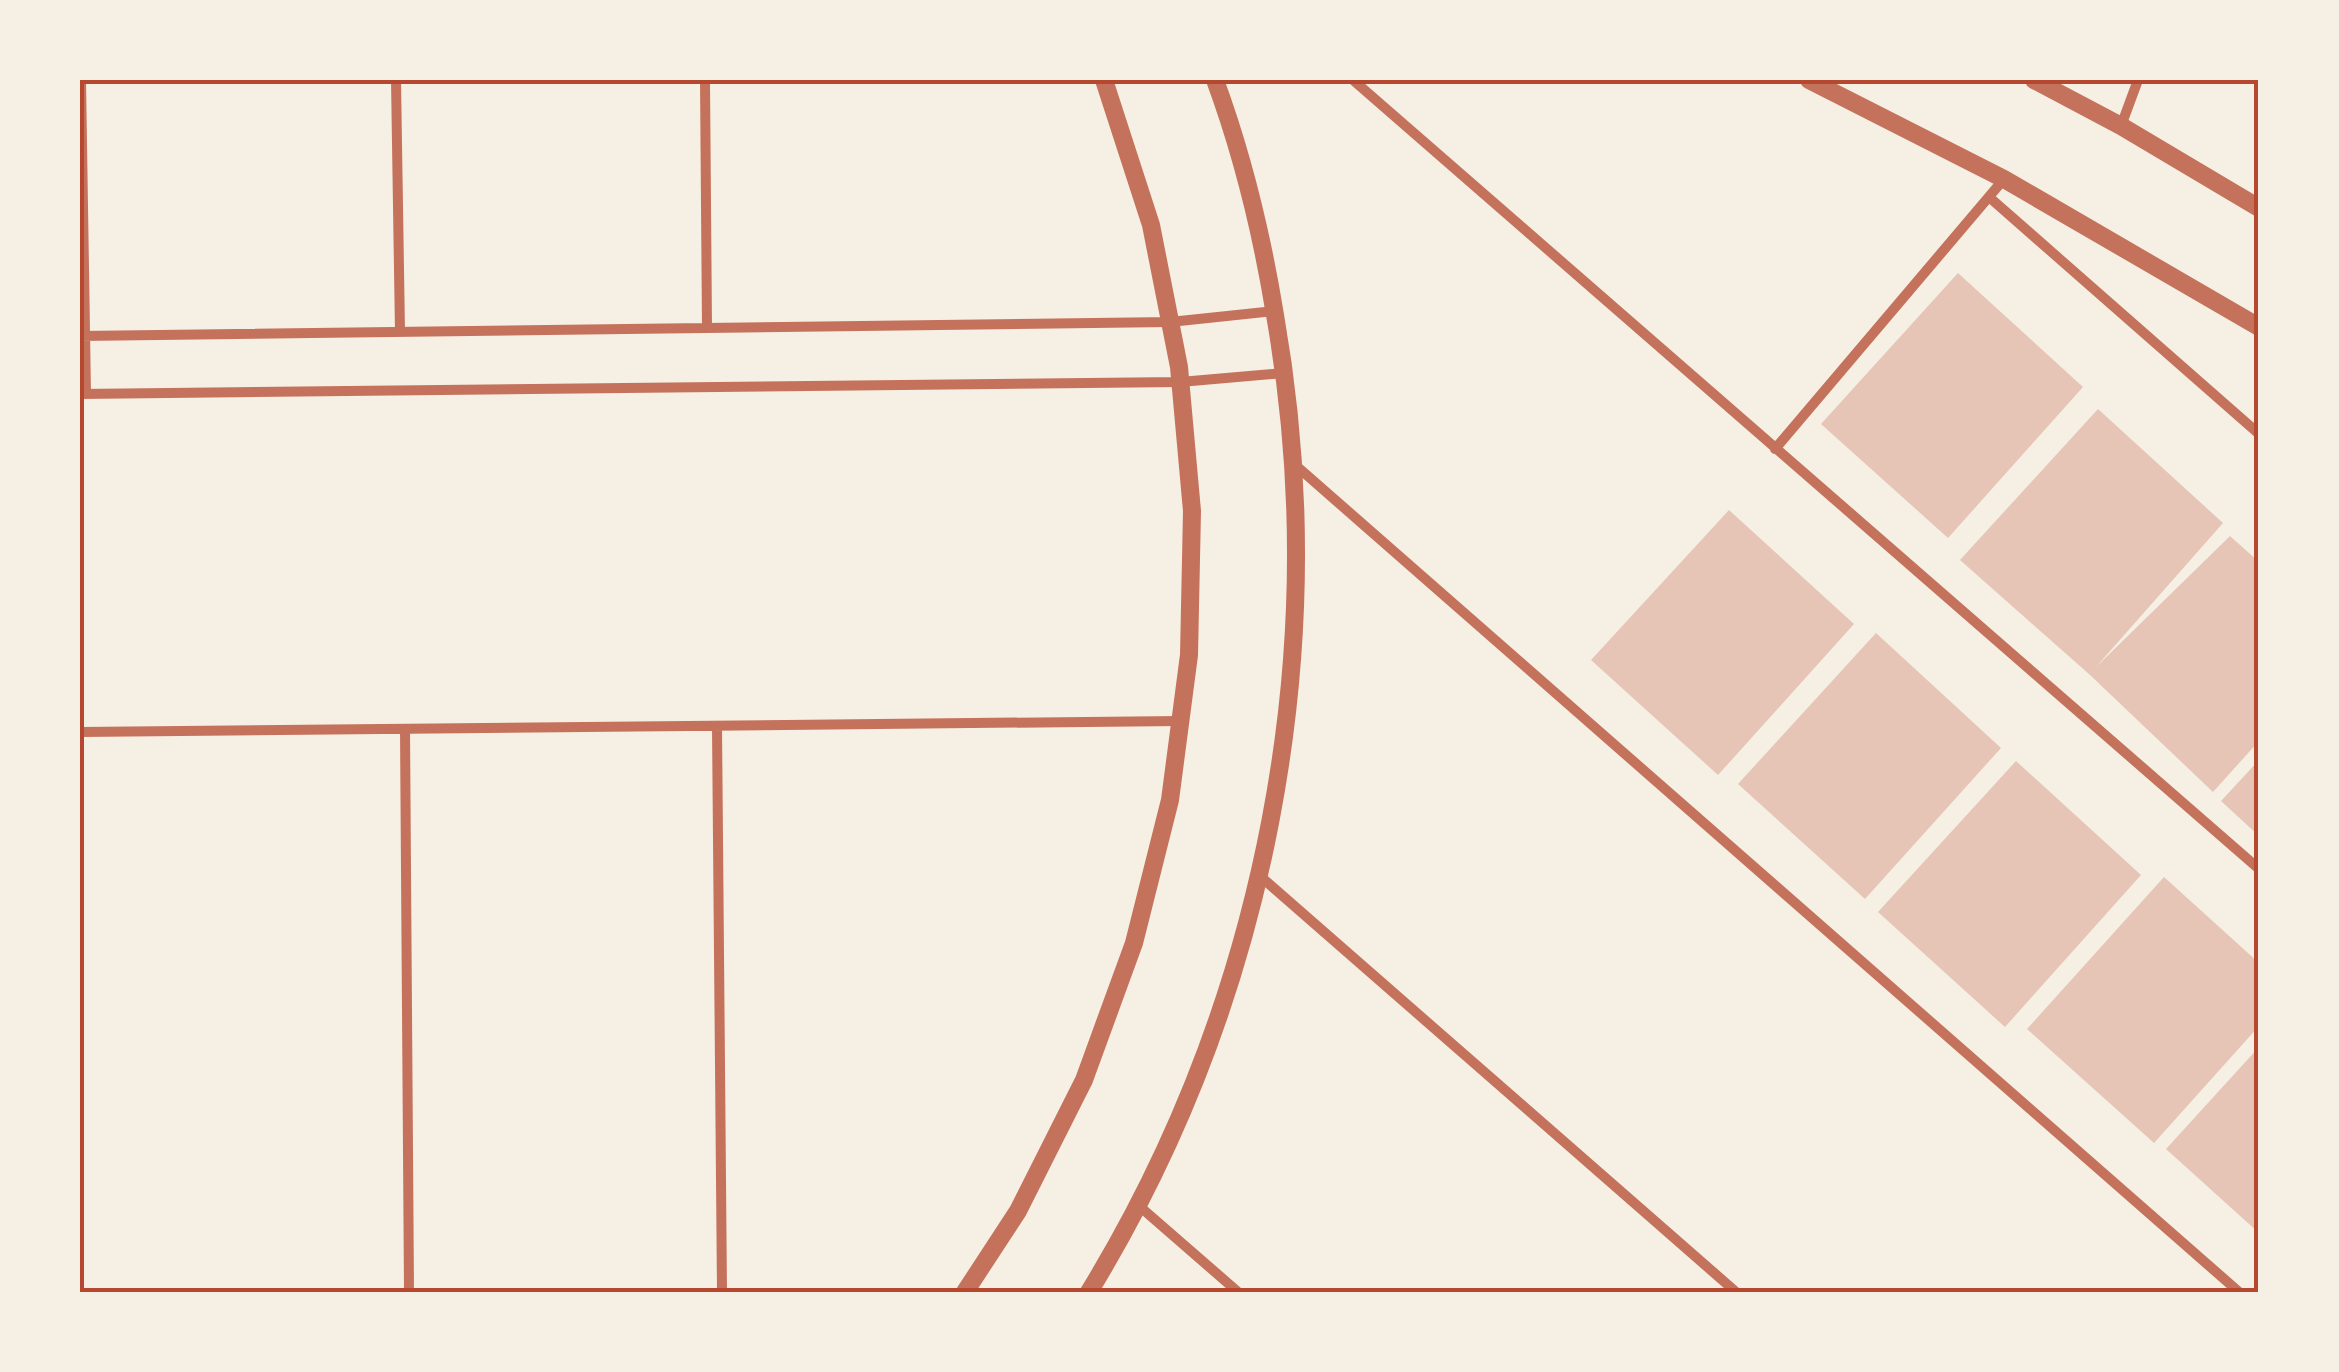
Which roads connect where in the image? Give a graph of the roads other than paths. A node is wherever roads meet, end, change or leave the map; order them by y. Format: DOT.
graph roads {
  1 [pos="81,80"];
  2 [pos="396,80"];
  3 [pos="706,80"];
  4 [pos="1104,80"];
  5 [pos="1215,80"];
  6 [pos="1353,80"];
  7 [pos="1809,80"];
  8 [pos="2034,80"];
  9 [pos="2138,80"];
  10 [pos="2120,126"];
  11 [pos="2004,179"];
  12 [pos="1989,197"];
  13 [pos="2259,208"];
  14 [pos="1275,312"];
  15 [pos="1170,322"];
  16 [pos="2259,326"];
  17 [pos="707,328"];
  18 [pos="400,332"];
  19 [pos="82,336"];
  20 [pos="1286,372"];
  21 [pos="1180,382"];
  22 [pos="83,394"];
  23 [pos="2259,434"];
  24 [pos="1775,449"];
  25 [pos="1293,463"];
  26 [pos="1180,721"];
  27 [pos="717,726"];
  28 [pos="405,729"];
  29 [pos="80,732"];
  30 [pos="2259,870"];
  31 [pos="1260,876"];
  32 [pos="1138,1205"];
  33 [pos="409,1292"];
  34 [pos="722,1292"];
  35 [pos="965,1292"];
  36 [pos="1089,1292"];
  37 [pos="1238,1292"];
  38 [pos="1736,1292"];
  39 [pos="2239,1292"];
  1 -- 19 [label="street"];
  2 -- 18 [label="street"];
  3 -- 17 [label="street"];
  4 -- 15 [label="street"];
  5 -- 14 [label="street"];
  6 -- 24 [label="street"];
  7 -- 11 [label="street"];
  8 -- 10 [label="street"];
  9 -- 10 [label="street"];
  10 -- 13 [label="street"];
  11 -- 12 [label="street"];
  11 -- 16 [label="street"];
  12 -- 23 [label="street"];
  12 -- 24 [label="street"];
  14 -- 15 [label="street"];
  14 -- 20 [label="street"];
  15 -- 17 [label="street"];
  15 -- 21 [label="street"];
  17 -- 18 [label="street"];
  18 -- 19 [label="street"];
  19 -- 22 [label="street"];
  20 -- 21 [label="street"];
  20 -- 25 [label="street"];
  21 -- 22 [label="street"];
  21 -- 26 [label="street"];
  24 -- 30 [label="street"];
  25 -- 31 [label="street"];
  25 -- 39 [label="street"];
  26 -- 27 [label="street"];
  26 -- 35 [label="street"];
  27 -- 28 [label="street"];
  27 -- 34 [label="street"];
  28 -- 29 [label="street"];
  28 -- 33 [label="street"];
  31 -- 32 [label="street"];
  31 -- 38 [label="street"];
  32 -- 36 [label="street"];
  32 -- 37 [label="street"];
}
